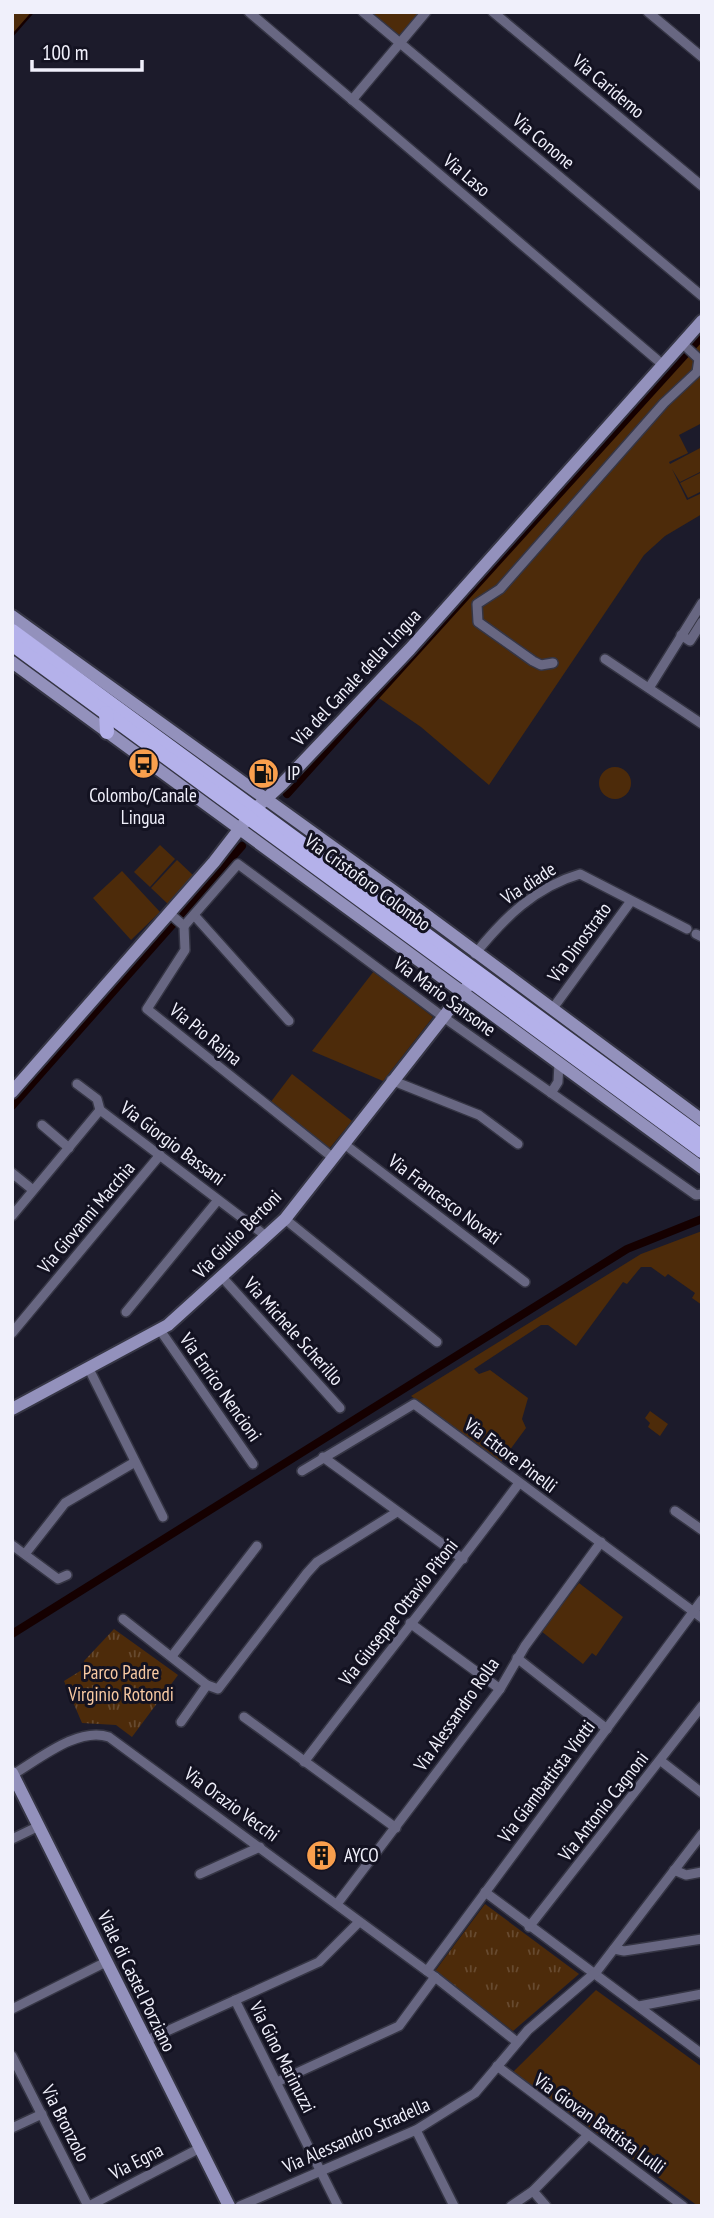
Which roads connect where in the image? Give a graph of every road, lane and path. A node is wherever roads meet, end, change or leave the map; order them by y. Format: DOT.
graph roads {
  1 [pos="249,12"];
  2 [pos="363,12"];
  3 [pos="426,12"];
  4 [pos="493,12"];
  5 [pos="648,12"];
  6 [pos="401,44"];
  7 [pos="702,57"];
  8 [pos="352,100"];
  9 [pos="702,186"];
  10 [pos="702,296"];
  11 [pos="702,321"];
  12 [pos="684,345"];
  13 [pos="662,364"];
  14 [pos="702,603"];
  15 [pos="12,616"];
  16 [pos="702,622"];
  17 [pos="12,631"];
  18 [pos="681,635"];
  19 [pos="12,644"];
  20 [pos="605,659"];
  21 [pos="12,662"];
  22 [pos="553,663"];
  23 [pos="649,688"];
  24 [pos="106,713"];
  25 [pos="702,724"];
  26 [pos="107,732"];
  27 [pos="252,814"];
  28 [pos="402,897"];
  29 [pos="631,901"];
  30 [pos="170,914"];
  31 [pos="194,915"];
  32 [pos="406,919"];
  33 [pos="183,925"];
  34 [pos="695,933"];
  35 [pos="473,972"];
  36 [pos="556,1004"];
  37 [pos="442,1016"];
  38 [pos="289,1021"];
  39 [pos="559,1063"];
  40 [pos="391,1080"];
  41 [pos="77,1084"];
  42 [pos="13,1091"];
  43 [pos="551,1093"];
  44 [pos="100,1110"];
  45 [pos="702,1121"];
  46 [pos="42,1125"];
  47 [pos="702,1137"];
  48 [pos="343,1143"];
  49 [pos="518,1144"];
  50 [pos="69,1147"];
  51 [pos="702,1151"];
  52 [pos="160,1155"];
  53 [pos="332,1157"];
  54 [pos="702,1168"];
  55 [pos="12,1173"];
  56 [pos="33,1191"];
  57 [pos="702,1194"];
  58 [pos="218,1200"];
  59 [pos="12,1216"];
  60 [pos="285,1219"];
  61 [pos="266,1236"];
  62 [pos="222,1277"];
  63 [pos="525,1282"];
  64 [pos="126,1312"];
  65 [pos="160,1330"];
  66 [pos="12,1333"];
  67 [pos="437,1342"];
  68 [pos="89,1368"];
  69 [pos="340,1408"];
  70 [pos="12,1409"];
  71 [pos="323,1457"];
  72 [pos="135,1462"];
  73 [pos="253,1464"];
  74 [pos="302,1471"];
  75 [pos="519,1483"];
  76 [pos="675,1511"];
  77 [pos="397,1512"];
  78 [pos="163,1517"];
  79 [pos="702,1530"];
  80 [pos="601,1542"];
  81 [pos="12,1545"];
  82 [pos="257,1546"];
  83 [pos="25,1554"];
  84 [pos="463,1559"];
  85 [pos="67,1575"];
  86 [pos="702,1600"];
  87 [pos="698,1615"];
  88 [pos="123,1619"];
  89 [pos="410,1623"];
  90 [pos="172,1656"];
  91 [pos="517,1658"];
  92 [pos="208,1685"];
  93 [pos="500,1689"];
  94 [pos="702,1706"];
  95 [pos="244,1717"];
  96 [pos="181,1722"];
  97 [pos="607,1729"];
  98 [pos="661,1761"];
  99 [pos="304,1762"];
  100 [pos="13,1774"];
  101 [pos="702,1793"];
  102 [pos="39,1826"];
  103 [pos="396,1828"];
  104 [pos="702,1834"];
  105 [pos="12,1839"];
  106 [pos="260,1847"];
  107 [pos="674,1870"];
  108 [pos="702,1872"];
  109 [pos="200,1874"];
  110 [pos="485,1892"];
  111 [pos="337,1904"];
  112 [pos="359,1922"];
  113 [pos="530,1927"];
  114 [pos="702,1939"];
  115 [pos="614,1948"];
  116 [pos="106,1962"];
  117 [pos="594,1973"];
  118 [pos="431,1974"];
  119 [pos="702,1994"];
  120 [pos="235,2000"];
  121 [pos="639,2006"];
  122 [pos="12,2009"];
  123 [pos="145,2041"];
  124 [pos="517,2042"];
  125 [pos="702,2054"];
  126 [pos="12,2056"];
  127 [pos="497,2066"];
  128 [pos="277,2082"];
  129 [pos="42,2114"];
  130 [pos="12,2128"];
  131 [pos="416,2130"];
  132 [pos="588,2135"];
  133 [pos="200,2148"];
  134 [pos="320,2170"];
  135 [pos="533,2191"];
  136 [pos="88,2206"];
  137 [pos="229,2206"];
  138 [pos="240,2206"];
  139 [pos="338,2206"];
  140 [pos="454,2206"];
  141 [pos="510,2206"];
  142 [pos="546,2206"];
  143 [pos="683,2206"];
  1 -- 8 [label="street, Via Laso"];
  2 -- 6 [label="street, Via Conone"];
  3 -- 6 [label="street"];
  4 -- 9 [label="street, Via Caridemo"];
  5 -- 7 [label="street"];
  6 -- 8 [label="street"];
  6 -- 10 [label="street, Via Conone"];
  8 -- 13 [label="street, Via Laso"];
  11 -- 12 [label="street, Via del Canale della Lingua"];
  12 -- 13 [label="street, Via del Canale della Lingua"];
  12 -- 22 [label="street"];
  13 -- 27 [label="street, Via del Canale della Lingua"];
  14 -- 18 [label="street"];
  15 -- 27 [label="street, Via Cristoforo Colombo"];
  16 -- 18 [label="street"];
  17 -- 27 [label="main road, Via Cristoforo Colombo"];
  18 -- 23 [label="street"];
  19 -- 24 [label="main road, Via Cristoforo Colombo"];
  20 -- 23 [label="street"];
  21 -- 26 [label="street, Via Cristoforo Colombo"];
  23 -- 25 [label="street"];
  24 -- 26 [label="main road"];
  24 -- 27 [label="main road, Via Cristoforo Colombo"];
  26 -- 27 [label="street, Via Cristoforo Colombo"];
  27 -- 28 [label="street, Via Cristoforo Colombo"];
  27 -- 30 [label="street, Via del Canale della Lingua"];
  27 -- 32 [label="main road, Via Cristoforo Colombo"];
  27 -- 35 [label="main road, Via Cristoforo Colombo"];
  28 -- 32 [label="street"];
  28 -- 35 [label="street, Via Cristoforo Colombo"];
  29 -- 34 [label="street, Via diade"];
  29 -- 35 [label="street, Via diade"];
  29 -- 36 [label="street, Via Dinostrato"];
  30 -- 33 [label="street"];
  30 -- 42 [label="street, Via del Canale della Lingua"];
  31 -- 33 [label="street, Via Mario Sansone"];
  31 -- 37 [label="street, Via Mario Sansone"];
  31 -- 38 [label="street"];
  32 -- 35 [label="main road, Via Cristoforo Colombo"];
  33 -- 53 [label="street, Via Pio Rajna"];
  35 -- 37 [label="street, Via Giulio Bertoni"];
  35 -- 39 [label="street, Via Cristoforo Colombo"];
  35 -- 45 [label="street, Via Cristoforo Colombo"];
  35 -- 47 [label="main road, Via Cristoforo Colombo"];
  35 -- 51 [label="main road, Via Cristoforo Colombo"];
  37 -- 40 [label="street, Via Giulio Bertoni"];
  37 -- 43 [label="street, Via Mario Sansone"];
  39 -- 43 [label="street"];
  39 -- 54 [label="street, Via Cristoforo Colombo"];
  40 -- 48 [label="street, Via Giulio Bertoni"];
  40 -- 49 [label="street"];
  41 -- 44 [label="street"];
  43 -- 57 [label="street, Via Mario Sansone"];
  44 -- 50 [label="street, Via Giorgio Bassani"];
  44 -- 52 [label="street, Via Giorgio Bassani"];
  46 -- 50 [label="street"];
  48 -- 53 [label="street, Via Giulio Bertoni"];
  48 -- 63 [label="street, Via Francesco Novati"];
  50 -- 56 [label="street, Via Giorgio Bassani"];
  52 -- 58 [label="street, Via Giorgio Bassani"];
  52 -- 66 [label="street, Via Giovanni Macchia"];
  53 -- 60 [label="street, Via Giulio Bertoni"];
  55 -- 56 [label="street"];
  56 -- 59 [label="street, Via Giorgio Bassani"];
  58 -- 61 [label="street, Via Giorgio Bassani"];
  58 -- 64 [label="street"];
  60 -- 61 [label="street, Via Giulio Bertoni"];
  60 -- 67 [label="street"];
  61 -- 62 [label="street, Via Giulio Bertoni"];
  62 -- 65 [label="street, Via Giulio Bertoni"];
  62 -- 69 [label="street, Via Michele Scherillo"];
  65 -- 68 [label="street, Via Giulio Bertoni"];
  65 -- 73 [label="street, Via Enrico Nencioni"];
  68 -- 70 [label="street, Via Giulio Bertoni"];
  68 -- 72 [label="street"];
  71 -- 74 [label="street, Via Ettore Pinelli"];
  71 -- 75 [label="street, Via Ettore Pinelli"];
  71 -- 77 [label="street"];
  72 -- 78 [label="street"];
  72 -- 83 [label="street"];
  75 -- 80 [label="street, Via Ettore Pinelli"];
  75 -- 84 [label="street, Via Giuseppe Ottavio Pitoni"];
  76 -- 79 [label="street"];
  77 -- 84 [label="street"];
  77 -- 92 [label="street"];
  80 -- 87 [label="street, Via Ettore Pinelli"];
  80 -- 91 [label="street, Via Alessandro Rolla"];
  81 -- 83 [label="street"];
  82 -- 90 [label="street"];
  83 -- 85 [label="street"];
  84 -- 89 [label="street, Via Giuseppe Ottavio Pitoni"];
  86 -- 87 [label="street, Via Giambattista Viotti"];
  87 -- 97 [label="street, Via Giambattista Viotti"];
  88 -- 90 [label="street"];
  89 -- 93 [label="street"];
  89 -- 99 [label="street, Via Giuseppe Ottavio Pitoni"];
  90 -- 92 [label="street"];
  91 -- 93 [label="street, Via Alessandro Rolla"];
  91 -- 97 [label="street"];
  92 -- 96 [label="street"];
  93 -- 103 [label="street, Via Alessandro Rolla"];
  94 -- 98 [label="street, Via Antonio Cagnoni"];
  95 -- 99 [label="street"];
  97 -- 110 [label="street, Via Giambattista Viotti"];
  98 -- 101 [label="street"];
  98 -- 113 [label="street, Via Antonio Cagnoni"];
  99 -- 103 [label="street"];
  100 -- 102 [label="street, Viale di Castel Porziano"];
  100 -- 106 [label="street, Via Orazio Vecchi"];
  102 -- 105 [label="street"];
  102 -- 116 [label="street, Viale di Castel Porziano"];
  103 -- 111 [label="street, Via Alessandro Rolla"];
  104 -- 107 [label="street, Via Alessandro Stradella"];
  106 -- 109 [label="street"];
  106 -- 111 [label="street, Via Orazio Vecchi"];
  107 -- 108 [label="street"];
  107 -- 115 [label="street, Via Alessandro Stradella"];
  110 -- 113 [label="street"];
  110 -- 118 [label="street, Via Giambattista Viotti"];
  111 -- 112 [label="street, Via Orazio Vecchi"];
  112 -- 118 [label="street, Via Orazio Vecchi"];
  112 -- 120 [label="street"];
  113 -- 117 [label="street"];
  114 -- 115 [label="street"];
  115 -- 117 [label="street, Via Alessandro Stradella"];
  116 -- 122 [label="street"];
  116 -- 123 [label="street, Viale di Castel Porziano"];
  117 -- 121 [label="street"];
  117 -- 124 [label="street, Via Alessandro Stradella"];
  118 -- 124 [label="street, Via Orazio Vecchi"];
  118 -- 128 [label="street, Via Giambattista Viotti"];
  119 -- 121 [label="street"];
  120 -- 123 [label="street"];
  120 -- 128 [label="street, Via Gino Marinuzzi"];
  121 -- 125 [label="street"];
  123 -- 133 [label="street, Viale di Castel Porziano"];
  124 -- 127 [label="street, Via Alessandro Stradella"];
  126 -- 129 [label="street, Via Bronzolo"];
  127 -- 131 [label="street, Via Alessandro Stradella"];
  127 -- 132 [label="street, Via Giovan Battista Lulli"];
  128 -- 134 [label="street, Via Gino Marinuzzi"];
  129 -- 130 [label="street"];
  129 -- 136 [label="street, Via Bronzolo"];
  131 -- 134 [label="street, Via Alessandro Stradella"];
  131 -- 140 [label="street"];
  132 -- 135 [label="street"];
  132 -- 143 [label="street, Via Giovan Battista Lulli"];
  133 -- 136 [label="street, Via Egna"];
  133 -- 137 [label="street, Viale di Castel Porziano"];
  134 -- 138 [label="street, Via Alessandro Stradella"];
  134 -- 139 [label="street, Via Gino Marinuzzi"];
  135 -- 141 [label="street"];
  135 -- 142 [label="street"];
}
